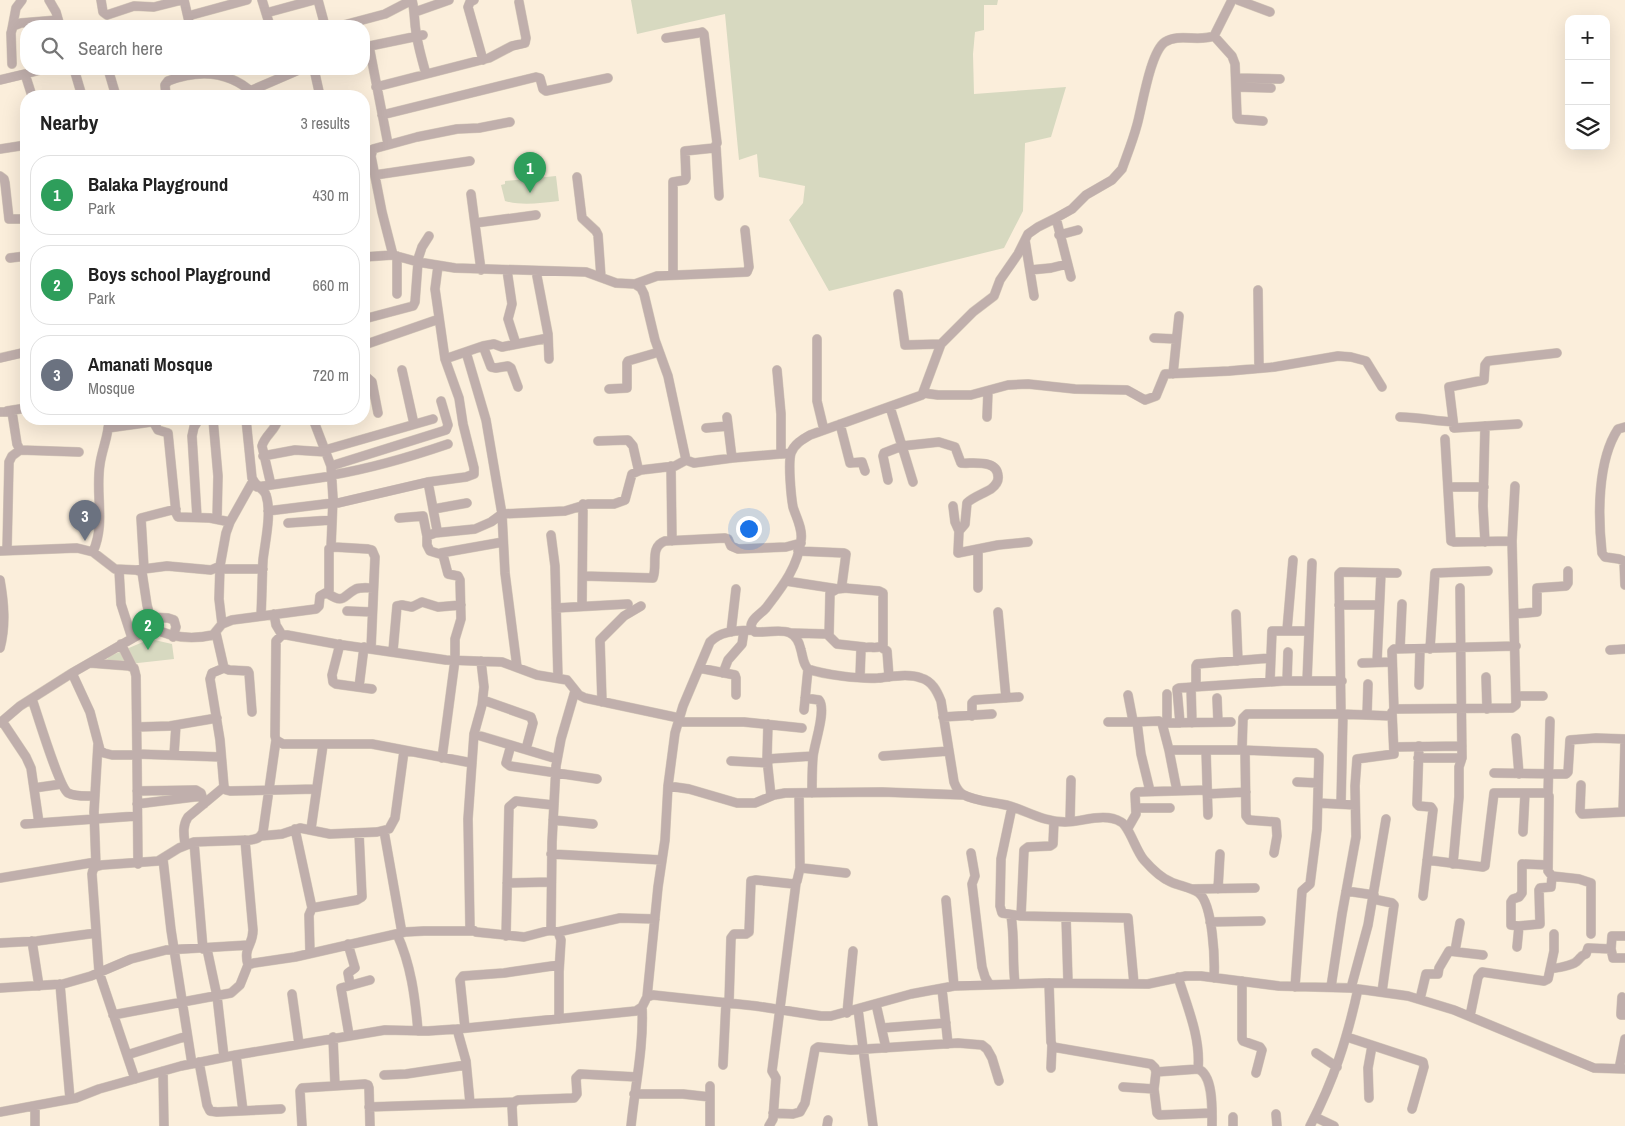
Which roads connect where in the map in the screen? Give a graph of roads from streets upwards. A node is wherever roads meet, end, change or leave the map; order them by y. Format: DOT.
graph roads {
  1 [pos="22,0"];
  2 [pos="49,0"];
  3 [pos="101,0"];
  4 [pos="183,0"];
  5 [pos="247,0"];
  6 [pos="262,0"];
  7 [pos="314,0"];
  8 [pos="318,0"];
  9 [pos="412,0"];
  10 [pos="449,0"];
  11 [pos="1232,0"];
  12 [pos="1238,0"];
  13 [pos="468,1"];
  14 [pos="519,2"];
  15 [pos="415,12"];
  16 [pos="1270,12"];
  17 [pos="266,13"];
  18 [pos="188,16"];
  19 [pos="58,20"];
  20 [pos="189,20"];
  21 [pos="268,20"];
  22 [pos="323,20"];
  23 [pos="362,20"];
  24 [pos="20,23"];
  25 [pos="12,29"];
  26 [pos="420,36"];
  27 [pos="1214,36"];
  28 [pos="666,38"];
  29 [pos="370,46"];
  30 [pos="370,51"];
  31 [pos="483,60"];
  32 [pos="12,64"];
  33 [pos="426,74"];
  34 [pos="21,75"];
  35 [pos="25,75"];
  36 [pos="76,75"];
  37 [pos="109,75"];
  38 [pos="195,75"];
  39 [pos="216,75"];
  40 [pos="289,75"];
  41 [pos="315,75"];
  42 [pos="608,78"];
  43 [pos="1280,79"];
  44 [pos="0,80"];
  45 [pos="1236,82"];
  46 [pos="376,87"];
  47 [pos="1271,88"];
  48 [pos="30,90"];
  49 [pos="80,90"];
  50 [pos="112,90"];
  51 [pos="165,90"];
  52 [pos="246,90"];
  53 [pos="261,90"];
  54 [pos="319,90"];
  55 [pos="382,115"];
  56 [pos="1262,121"];
  57 [pos="510,122"];
  58 [pos="388,144"];
  59 [pos="20,146"];
  60 [pos="716,147"];
  61 [pos="0,150"];
  62 [pos="470,161"];
  63 [pos="375,175"];
  64 [pos="0,176"];
  65 [pos="577,177"];
  66 [pos="471,194"];
  67 [pos="718,196"];
  68 [pos="536,215"];
  69 [pos="1056,218"];
  70 [pos="4,219"];
  71 [pos="20,219"];
  72 [pos="475,223"];
  73 [pos="745,230"];
  74 [pos="1078,230"];
  75 [pos="1059,235"];
  76 [pos="429,236"];
  77 [pos="1025,240"];
  78 [pos="370,254"];
  79 [pos="395,256"];
  80 [pos="20,257"];
  81 [pos="10,258"];
  82 [pos="417,262"];
  83 [pos="1067,264"];
  84 [pos="438,266"];
  85 [pos="481,270"];
  86 [pos="507,270"];
  87 [pos="1030,270"];
  88 [pos="536,271"];
  89 [pos="673,275"];
  90 [pos="601,277"];
  91 [pos="1070,277"];
  92 [pos="634,284"];
  93 [pos="1258,290"];
  94 [pos="397,294"];
  95 [pos="898,294"];
  96 [pos="1034,296"];
  97 [pos="1179,316"];
  98 [pos="370,317"];
  99 [pos="439,320"];
  100 [pos="548,338"];
  101 [pos="1154,338"];
  102 [pos="817,339"];
  103 [pos="1176,339"];
  104 [pos="370,343"];
  105 [pos="516,344"];
  106 [pos="941,344"];
  107 [pos="483,346"];
  108 [pos="466,352"];
  109 [pos="659,352"];
  110 [pos="20,353"];
  111 [pos="1557,353"];
  112 [pos="0,358"];
  113 [pos="445,359"];
  114 [pos="549,359"];
  115 [pos="1259,368"];
  116 [pos="402,370"];
  117 [pos="777,370"];
  118 [pos="1173,374"];
  119 [pos="370,380"];
  120 [pos="518,387"];
  121 [pos="1382,388"];
  122 [pos="610,389"];
  123 [pos="988,391"];
  124 [pos="923,393"];
  125 [pos="441,401"];
  126 [pos="20,409"];
  127 [pos="891,411"];
  128 [pos="2,412"];
  129 [pos="378,413"];
  130 [pos="987,417"];
  131 [pos="1400,417"];
  132 [pos="433,419"];
  133 [pos="1453,422"];
  134 [pos="414,424"];
  135 [pos="840,424"];
  136 [pos="1518,424"];
  137 [pos="109,425"];
  138 [pos="155,425"];
  139 [pos="195,425"];
  140 [pos="214,425"];
  141 [pos="247,425"];
  142 [pos="276,425"];
  143 [pos="315,425"];
  144 [pos="1485,426"];
  145 [pos="1625,427"];
  146 [pos="706,428"];
  147 [pos="824,430"];
  148 [pos="1445,439"];
  149 [pos="598,440"];
  150 [pos="901,443"];
  151 [pos="448,444"];
  152 [pos="20,450"];
  153 [pos="326,451"];
  154 [pos="79,452"];
  155 [pos="791,453"];
  156 [pos="781,454"];
  157 [pos="263,456"];
  158 [pos="732,458"];
  159 [pos="686,460"];
  160 [pos="671,466"];
  161 [pos="641,470"];
  162 [pos="865,471"];
  163 [pos="332,472"];
  164 [pos="888,480"];
  165 [pos="428,482"];
  166 [pos="913,482"];
  167 [pos="255,484"];
  168 [pos="271,485"];
  169 [pos="1515,486"];
  170 [pos="1448,487"];
  171 [pos="1484,487"];
  172 [pos="333,501"];
  173 [pos="468,503"];
  174 [pos="583,504"];
  175 [pos="953,506"];
  176 [pos="176,509"];
  177 [pos="434,509"];
  178 [pos="268,511"];
  179 [pos="502,514"];
  180 [pos="197,518"];
  181 [pos="217,518"];
  182 [pos="399,518"];
  183 [pos="332,520"];
  184 [pos="230,522"];
  185 [pos="288,523"];
  186 [pos="4,524"];
  187 [pos="959,531"];
  188 [pos="431,534"];
  189 [pos="551,535"];
  190 [pos="672,541"];
  191 [pos="1512,541"];
  192 [pos="503,542"];
  193 [pos="1028,542"];
  194 [pos="1485,542"];
  195 [pos="800,547"];
  196 [pos="331,548"];
  197 [pos="978,549"];
  198 [pos="4,550"];
  199 [pos="93,552"];
  200 [pos="441,554"];
  201 [pos="1293,560"];
  202 [pos="1312,563"];
  203 [pos="220,568"];
  204 [pos="140,569"];
  205 [pos="263,569"];
  206 [pos="118,570"];
  207 [pos="1568,570"];
  208 [pos="1488,571"];
  209 [pos="1381,573"];
  210 [pos="1398,573"];
  211 [pos="583,576"];
  212 [pos="0,580"];
  213 [pos="786,581"];
  214 [pos="1625,586"];
  215 [pos="373,588"];
  216 [pos="978,588"];
  217 [pos="1460,588"];
  218 [pos="736,589"];
  219 [pos="842,589"];
  220 [pos="327,593"];
  221 [pos="628,604"];
  222 [pos="1402,604"];
  223 [pos="461,605"];
  224 [pos="1340,605"];
  225 [pos="582,606"];
  226 [pos="641,606"];
  227 [pos="1379,606"];
  228 [pos="556,608"];
  229 [pos="347,611"];
  230 [pos="372,612"];
  231 [pos="998,612"];
  232 [pos="274,614"];
  233 [pos="1236,614"];
  234 [pos="1514,614"];
  235 [pos="261,615"];
  236 [pos="150,617"];
  237 [pos="2,618"];
  238 [pos="222,624"];
  239 [pos="151,627"];
  240 [pos="748,630"];
  241 [pos="1287,630"];
  242 [pos="1309,631"];
  243 [pos="731,632"];
  244 [pos="216,633"];
  245 [pos="791,633"];
  246 [pos="282,635"];
  247 [pos="173,636"];
  248 [pos="829,636"];
  249 [pos="132,638"];
  250 [pos="121,644"];
  251 [pos="340,644"];
  252 [pos="1516,646"];
  253 [pos="864,647"];
  254 [pos="881,647"];
  255 [pos="0,648"];
  256 [pos="368,648"];
  257 [pos="1461,648"];
  258 [pos="1400,649"];
  259 [pos="1420,649"];
  260 [pos="1430,649"];
  261 [pos="1625,649"];
  262 [pos="1610,650"];
  263 [pos="393,651"];
  264 [pos="1288,652"];
  265 [pos="1270,658"];
  266 [pos="455,660"];
  267 [pos="481,661"];
  268 [pos="1238,661"];
  269 [pos="90,662"];
  270 [pos="1377,662"];
  271 [pos="1392,662"];
  272 [pos="1362,663"];
  273 [pos="132,666"];
  274 [pos="517,667"];
  275 [pos="224,668"];
  276 [pos="699,668"];
  277 [pos="808,669"];
  278 [pos="72,673"];
  279 [pos="723,673"];
  280 [pos="890,677"];
  281 [pos="1486,677"];
  282 [pos="558,678"];
  283 [pos="860,678"];
  284 [pos="1287,681"];
  285 [pos="1307,681"];
  286 [pos="1270,682"];
  287 [pos="1342,682"];
  288 [pos="1368,684"];
  289 [pos="1419,685"];
  290 [pos="359,687"];
  291 [pos="1193,687"];
  292 [pos="372,689"];
  293 [pos="576,691"];
  294 [pos="1166,694"];
  295 [pos="736,695"];
  296 [pos="1128,695"];
  297 [pos="1517,696"];
  298 [pos="1543,696"];
  299 [pos="1019,697"];
  300 [pos="805,698"];
  301 [pos="1006,698"];
  302 [pos="1217,698"];
  303 [pos="32,699"];
  304 [pos="483,700"];
  305 [pos="602,702"];
  306 [pos="1487,708"];
  307 [pos="1462,709"];
  308 [pos="804,710"];
  309 [pos="252,712"];
  310 [pos="1393,713"];
  311 [pos="992,714"];
  312 [pos="1342,714"];
  313 [pos="1367,715"];
  314 [pos="972,716"];
  315 [pos="217,718"];
  316 [pos="943,718"];
  317 [pos="678,720"];
  318 [pos="1550,721"];
  319 [pos="1,722"];
  320 [pos="1108,722"];
  321 [pos="1136,722"];
  322 [pos="1192,722"];
  323 [pos="1218,722"];
  324 [pos="1230,722"];
  325 [pos="1164,723"];
  326 [pos="1180,723"];
  327 [pos="768,724"];
  328 [pos="176,725"];
  329 [pos="137,727"];
  330 [pos="802,728"];
  331 [pos="474,734"];
  332 [pos="1516,738"];
  333 [pos="276,740"];
  334 [pos="1625,740"];
  335 [pos="98,744"];
  336 [pos="323,745"];
  337 [pos="511,745"];
  338 [pos="1419,746"];
  339 [pos="1462,746"];
  340 [pos="1394,747"];
  341 [pos="526,749"];
  342 [pos="1169,750"];
  343 [pos="1206,750"];
  344 [pos="1244,750"];
  345 [pos="404,751"];
  346 [pos="949,751"];
  347 [pos="174,755"];
  348 [pos="137,756"];
  349 [pos="813,756"];
  350 [pos="883,756"];
  351 [pos="222,757"];
  352 [pos="442,758"];
  353 [pos="1418,758"];
  354 [pos="1462,758"];
  355 [pos="557,759"];
  356 [pos="731,761"];
  357 [pos="767,761"];
  358 [pos="472,763"];
  359 [pos="555,773"];
  360 [pos="1494,773"];
  361 [pos="1519,774"];
  362 [pos="1549,774"];
  363 [pos="597,779"];
  364 [pos="1070,780"];
  365 [pos="1297,782"];
  366 [pos="1318,783"];
  367 [pos="62,784"];
  368 [pos="1581,785"];
  369 [pos="668,786"];
  370 [pos="224,787"];
  371 [pos="34,788"];
  372 [pos="270,789"];
  373 [pos="316,789"];
  374 [pos="137,791"];
  375 [pos="1177,791"];
  376 [pos="1150,792"];
  377 [pos="1207,792"];
  378 [pos="1246,792"];
  379 [pos="799,793"];
  380 [pos="812,793"];
  381 [pos="1525,793"];
  382 [pos="964,794"];
  383 [pos="1548,794"];
  384 [pos="95,796"];
  385 [pos="771,796"];
  386 [pos="203,800"];
  387 [pos="1318,803"];
  388 [pos="137,804"];
  389 [pos="553,804"];
  390 [pos="1341,804"];
  391 [pos="1355,805"];
  392 [pos="1012,807"];
  393 [pos="1136,808"];
  394 [pos="1170,808"];
  395 [pos="1208,814"];
  396 [pos="137,816"];
  397 [pos="94,819"];
  398 [pos="1386,819"];
  399 [pos="553,820"];
  400 [pos="1054,821"];
  401 [pos="1070,821"];
  402 [pos="39,823"];
  403 [pos="25,824"];
  404 [pos="593,824"];
  405 [pos="1128,828"];
  406 [pos="295,829"];
  407 [pos="311,829"];
  408 [pos="384,831"];
  409 [pos="1523,832"];
  410 [pos="359,833"];
  411 [pos="261,836"];
  412 [pos="245,840"];
  413 [pos="194,842"];
  414 [pos="185,845"];
  415 [pos="971,853"];
  416 [pos="1274,853"];
  417 [pos="551,854"];
  418 [pos="1220,854"];
  419 [pos="163,859"];
  420 [pos="662,860"];
  421 [pos="1427,860"];
  422 [pos="96,864"];
  423 [pos="138,864"];
  424 [pos="1453,864"];
  425 [pos="1548,865"];
  426 [pos="800,868"];
  427 [pos="846,873"];
  428 [pos="1552,876"];
  429 [pos="0,878"];
  430 [pos="550,882"];
  431 [pos="796,882"];
  432 [pos="508,883"];
  433 [pos="1256,888"];
  434 [pos="1218,889"];
  435 [pos="1190,890"];
  436 [pos="1346,890"];
  437 [pos="1423,896"];
  438 [pos="1373,897"];
  439 [pos="946,900"];
  440 [pos="312,908"];
  441 [pos="1016,916"];
  442 [pos="1066,917"];
  443 [pos="655,919"];
  444 [pos="1261,921"];
  445 [pos="1210,922"];
  446 [pos="1460,923"];
  447 [pos="1518,926"];
  448 [pos="473,931"];
  449 [pos="554,931"];
  450 [pos="96,933"];
  451 [pos="400,933"];
  452 [pos="1554,934"];
  453 [pos="1591,934"];
  454 [pos="506,936"];
  455 [pos="1625,936"];
  456 [pos="32,941"];
  457 [pos="0,943"];
  458 [pos="348,944"];
  459 [pos="249,945"];
  460 [pos="1517,947"];
  461 [pos="174,949"];
  462 [pos="205,949"];
  463 [pos="1611,949"];
  464 [pos="853,951"];
  465 [pos="1455,951"];
  466 [pos="310,953"];
  467 [pos="1483,955"];
  468 [pos="1625,958"];
  469 [pos="248,965"];
  470 [pos="559,965"];
  471 [pos="1551,968"];
  472 [pos="99,972"];
  473 [pos="1178,978"];
  474 [pos="1214,978"];
  475 [pos="370,980"];
  476 [pos="1242,981"];
  477 [pos="1068,982"];
  478 [pos="1015,983"];
  479 [pos="1049,983"];
  480 [pos="60,984"];
  481 [pos="350,984"];
  482 [pos="989,984"];
  483 [pos="1134,984"];
  484 [pos="39,986"];
  485 [pos="954,986"];
  486 [pos="1295,987"];
  487 [pos="1331,987"];
  488 [pos="0,988"];
  489 [pos="1355,988"];
  490 [pos="942,989"];
  491 [pos="1382,992"];
  492 [pos="292,994"];
  493 [pos="217,996"];
  494 [pos="647,997"];
  495 [pos="1622,997"];
  496 [pos="1420,999"];
  497 [pos="181,1003"];
  498 [pos="728,1003"];
  499 [pos="876,1004"];
  500 [pos="642,1007"];
  501 [pos="779,1010"];
  502 [pos="858,1010"];
  503 [pos="847,1012"];
  504 [pos="113,1015"];
  505 [pos="1625,1015"];
  506 [pos="1470,1016"];
  507 [pos="559,1018"];
  508 [pos="946,1023"];
  509 [pos="461,1028"];
  510 [pos="882,1028"];
  511 [pos="418,1031"];
  512 [pos="349,1035"];
  513 [pos="187,1036"];
  514 [pos="1347,1037"];
  515 [pos="333,1038"];
  516 [pos="1625,1038"];
  517 [pos="299,1044"];
  518 [pos="948,1044"];
  519 [pos="1052,1045"];
  520 [pos="1372,1046"];
  521 [pos="886,1048"];
  522 [pos="864,1050"];
  523 [pos="1316,1053"];
  524 [pos="127,1055"];
  525 [pos="236,1055"];
  526 [pos="224,1057"];
  527 [pos="195,1063"];
  528 [pos="722,1064"];
  529 [pos="466,1065"];
  530 [pos="1337,1066"];
  531 [pos="1051,1068"];
  532 [pos="1198,1069"];
  533 [pos="1622,1069"];
  534 [pos="163,1071"];
  535 [pos="1156,1072"];
  536 [pos="1256,1073"];
  537 [pos="384,1076"];
  538 [pos="637,1077"];
  539 [pos="135,1079"];
  540 [pos="999,1080"];
  541 [pos="335,1085"];
  542 [pos="710,1086"];
  543 [pos="1123,1087"];
  544 [pos="1154,1089"];
  545 [pos="634,1094"];
  546 [pos="710,1097"];
  547 [pos="1369,1098"];
  548 [pos="70,1099"];
  549 [pos="514,1102"];
  550 [pos="470,1103"];
  551 [pos="35,1106"];
  552 [pos="369,1107"];
  553 [pos="281,1109"];
  554 [pos="1412,1109"];
  555 [pos="243,1111"];
  556 [pos="0,1112"];
  557 [pos="773,1112"];
  558 [pos="1212,1113"];
  559 [pos="1276,1114"];
  560 [pos="1315,1117"];
  561 [pos="35,1126"];
  562 [pos="164,1126"];
  563 [pos="302,1126"];
  564 [pos="370,1126"];
  565 [pos="513,1126"];
  566 [pos="631,1126"];
  567 [pos="710,1126"];
  568 [pos="769,1126"];
  569 [pos="872,1126"];
  570 [pos="1212,1126"];
  571 [pos="1277,1126"];
  572 [pos="1310,1126"];
  573 [pos="1334,1126"];
  1 -- 25 [label="street"];
  2 -- 19 [label="street"];
  3 -- 4 [label="street"];
  4 -- 18 [label="street"];
  5 -- 18 [label="street"];
  6 -- 17 [label="street"];
  7 -- 17 [label="street"];
  8 -- 22 [label="street"];
  9 -- 15 [label="street"];
  9 -- 23 [label="street"];
  10 -- 15 [label="street"];
  11 -- 27 [label="street"];
  12 -- 16 [label="street"];
  13 -- 31 [label="street"];
  14 -- 31 [label="street"];
  15 -- 26 [label="street"];
  17 -- 21 [label="street"];
  18 -- 20 [label="street"];
  24 -- 25 [label="street"];
  25 -- 32 [label="street"];
  26 -- 29 [label="street"];
  26 -- 33 [label="street"];
  27 -- 45 [label="street"];
  27 -- 69 [label="street"];
  28 -- 60 [label="street"];
  30 -- 46 [label="street"];
  31 -- 33 [label="street"];
  33 -- 46 [label="street"];
  34 -- 44 [label="street"];
  35 -- 48 [label="street"];
  36 -- 49 [label="street"];
  37 -- 50 [label="street"];
  38 -- 51 [label="street"];
  39 -- 52 [label="street"];
  40 -- 53 [label="street"];
  41 -- 54 [label="street"];
  42 -- 55 [label="street"];
  43 -- 45 [label="street"];
  45 -- 47 [label="street"];
  45 -- 56 [label="street"];
  46 -- 55 [label="street"];
  55 -- 58 [label="street"];
  57 -- 58 [label="street"];
  58 -- 63 [label="street"];
  59 -- 61 [label="street"];
  60 -- 67 [label="street"];
  60 -- 89 [label="street"];
  62 -- 63 [label="street"];
  63 -- 79 [label="street"];
  64 -- 70 [label="street"];
  65 -- 90 [label="street"];
  66 -- 72 [label="street"];
  68 -- 72 [label="street"];
  69 -- 75 [label="street"];
  69 -- 77 [label="street"];
  70 -- 71 [label="street"];
  72 -- 85 [label="street"];
  73 -- 89 [label="street"];
  74 -- 75 [label="street"];
  75 -- 83 [label="street"];
  76 -- 82 [label="street"];
  77 -- 87 [label="street"];
  77 -- 106 [label="street"];
  78 -- 79 [label="street"];
  79 -- 82 [label="street"];
  79 -- 94 [label="street"];
  80 -- 81 [label="street"];
  82 -- 84 [label="street"];
  82 -- 98 [label="street"];
  83 -- 87 [label="street"];
  83 -- 91 [label="street"];
  84 -- 85 [label="street"];
  84 -- 99 [label="street"];
  85 -- 86 [label="street"];
  86 -- 88 [label="street"];
  86 -- 105 [label="street"];
  87 -- 96 [label="street"];
  88 -- 90 [label="street"];
  88 -- 100 [label="street"];
  89 -- 92 [label="street"];
  90 -- 92 [label="street"];
  92 -- 109 [label="street"];
  93 -- 115 [label="street"];
  95 -- 106 [label="street"];
  97 -- 103 [label="street"];
  99 -- 104 [label="street"];
  99 -- 113 [label="street"];
  100 -- 105 [label="street"];
  100 -- 114 [label="street"];
  101 -- 103 [label="street"];
  102 -- 147 [label="street"];
  103 -- 118 [label="street"];
  105 -- 107 [label="street"];
  106 -- 124 [label="street"];
  107 -- 108 [label="street"];
  107 -- 120 [label="street"];
  108 -- 113 [label="street"];
  108 -- 179 [label="street"];
  109 -- 122 [label="street"];
  109 -- 159 [label="street"];
  110 -- 112 [label="street"];
  111 -- 133 [label="street"];
  113 -- 165 [label="street"];
  115 -- 118 [label="street"];
  115 -- 121 [label="street"];
  116 -- 134 [label="street"];
  117 -- 156 [label="street"];
  118 -- 123 [label="street"];
  119 -- 129 [label="street"];
  123 -- 124 [label="street"];
  123 -- 130 [label="street"];
  124 -- 127 [label="street"];
  125 -- 163 [label="street"];
  126 -- 128 [label="street"];
  127 -- 135 [label="street"];
  127 -- 150 [label="street"];
  128 -- 152 [label="street"];
  131 -- 133 [label="street"];
  132 -- 134 [label="street"];
  133 -- 144 [label="street"];
  134 -- 153 [label="street"];
  135 -- 147 [label="street"];
  135 -- 162 [label="street"];
  136 -- 144 [label="street"];
  137 -- 199 [label="street"];
  138 -- 176 [label="street"];
  139 -- 180 [label="street"];
  140 -- 181 [label="street"];
  141 -- 167 [label="street"];
  142 -- 157 [label="street"];
  143 -- 153 [label="street"];
  144 -- 171 [label="street"];
  145 -- 214 [label="street"];
  146 -- 158 [label="street"];
  147 -- 155 [label="street"];
  148 -- 170 [label="street"];
  149 -- 161 [label="street"];
  150 -- 164 [label="street"];
  150 -- 166 [label="street"];
  150 -- 187 [label="street"];
  151 -- 163 [label="street"];
  152 -- 154 [label="street"];
  152 -- 186 [label="street"];
  153 -- 157 [label="street"];
  153 -- 163 [label="street"];
  155 -- 156 [label="street"];
  155 -- 195 [label="street"];
  156 -- 158 [label="street"];
  157 -- 168 [label="street"];
  158 -- 159 [label="street"];
  159 -- 160 [label="street"];
  160 -- 161 [label="street"];
  160 -- 190 [label="street"];
  161 -- 174 [label="street"];
  163 -- 168 [label="street"];
  163 -- 172 [label="street"];
  165 -- 172 [label="street"];
  165 -- 177 [label="street"];
  167 -- 168 [label="street"];
  167 -- 178 [label="street"];
  167 -- 184 [label="street"];
  169 -- 191 [label="street"];
  170 -- 171 [label="street"];
  170 -- 194 [label="street"];
  171 -- 194 [label="street"];
  172 -- 178 [label="street"];
  172 -- 183 [label="street"];
  173 -- 177 [label="street"];
  174 -- 179 [label="street"];
  174 -- 211 [label="street"];
  175 -- 187 [label="street"];
  176 -- 180 [label="street"];
  176 -- 204 [label="street"];
  177 -- 188 [label="street"];
  178 -- 205 [label="street"];
  179 -- 188 [label="street"];
  179 -- 192 [label="street"];
  180 -- 181 [label="street"];
  181 -- 184 [label="street"];
  182 -- 188 [label="street"];
  183 -- 185 [label="street"];
  183 -- 196 [label="street"];
  184 -- 203 [label="street"];
  186 -- 198 [label="street"];
  187 -- 197 [label="street"];
  188 -- 200 [label="street"];
  189 -- 228 [label="street"];
  190 -- 195 [label="street"];
  190 -- 211 [label="street"];
  191 -- 194 [label="street"];
  191 -- 234 [label="street"];
  192 -- 200 [label="street"];
  192 -- 274 [label="street"];
  193 -- 197 [label="street"];
  195 -- 213 [label="street"];
  195 -- 219 [label="street"];
  196 -- 215 [label="street"];
  196 -- 220 [label="street"];
  197 -- 216 [label="street"];
  198 -- 199 [label="street"];
  199 -- 206 [label="street"];
  200 -- 223 [label="street"];
  201 -- 241 [label="street"];
  202 -- 242 [label="street"];
  203 -- 204 [label="street"];
  203 -- 205 [label="street"];
  203 -- 238 [label="street"];
  204 -- 206 [label="street"];
  204 -- 236 [label="street"];
  205 -- 235 [label="street"];
  206 -- 249 [label="street"];
  207 -- 234 [label="street"];
  208 -- 260 [label="street"];
  209 -- 210 [label="street"];
  209 -- 224 [label="street"];
  209 -- 227 [label="street"];
  211 -- 225 [label="street"];
  212 -- 237 [label="street"];
  213 -- 219 [label="street"];
  213 -- 240 [label="street"];
  215 -- 220 [label="street"];
  215 -- 230 [label="street"];
  217 -- 257 [label="street"];
  218 -- 243 [label="street"];
  219 -- 248 [label="street"];
  219 -- 254 [label="street"];
  220 -- 232 [label="street"];
  221 -- 225 [label="street"];
  222 -- 258 [label="street"];
  223 -- 263 [label="street"];
  223 -- 266 [label="street"];
  224 -- 227 [label="street"];
  224 -- 287 [label="street"];
  225 -- 228 [label="street"];
  226 -- 305 [label="street"];
  227 -- 270 [label="street"];
  228 -- 282 [label="street"];
  229 -- 230 [label="street"];
  230 -- 256 [label="street"];
  231 -- 301 [label="street"];
  232 -- 235 [label="street"];
  232 -- 246 [label="street"];
  233 -- 268 [label="street"];
  234 -- 252 [label="street"];
  235 -- 238 [label="street"];
  236 -- 239 [label="street"];
  236 -- 247 [label="street"];
  237 -- 255 [label="street"];
  238 -- 244 [label="street"];
  239 -- 247 [label="street"];
  239 -- 249 [label="street"];
  240 -- 243 [label="street"];
  240 -- 245 [label="street"];
  240 -- 279 [label="street"];
  241 -- 242 [label="street"];
  241 -- 265 [label="street"];
  242 -- 285 [label="street"];
  243 -- 276 [label="street"];
  244 -- 247 [label="street"];
  244 -- 275 [label="street"];
  245 -- 248 [label="street"];
  245 -- 277 [label="street"];
  246 -- 251 [label="street"];
  246 -- 333 [label="street"];
  248 -- 253 [label="street"];
  249 -- 250 [label="street"];
  250 -- 269 [label="street"];
  250 -- 273 [label="street"];
  251 -- 256 [label="street"];
  251 -- 290 [label="street"];
  252 -- 257 [label="street"];
  252 -- 297 [label="street"];
  253 -- 254 [label="street"];
  253 -- 283 [label="street"];
  254 -- 280 [label="street"];
  256 -- 263 [label="street"];
  256 -- 290 [label="street"];
  257 -- 260 [label="street"];
  257 -- 307 [label="street"];
  258 -- 259 [label="street"];
  258 -- 271 [label="street"];
  259 -- 260 [label="street"];
  259 -- 289 [label="street"];
  261 -- 262 [label="street"];
  263 -- 266 [label="street"];
  264 -- 284 [label="street"];
  265 -- 268 [label="street"];
  265 -- 286 [label="street"];
  266 -- 267 [label="street"];
  266 -- 352 [label="street"];
  267 -- 274 [label="street"];
  267 -- 304 [label="street"];
  268 -- 291 [label="street"];
  269 -- 273 [label="street"];
  269 -- 278 [label="street"];
  270 -- 271 [label="street"];
  270 -- 272 [label="street"];
  271 -- 310 [label="street"];
  273 -- 329 [label="street"];
  274 -- 282 [label="street"];
  275 -- 309 [label="street"];
  275 -- 315 [label="street"];
  276 -- 279 [label="street"];
  276 -- 317 [label="street"];
  277 -- 283 [label="street"];
  277 -- 300 [label="street"];
  278 -- 303 [label="street"];
  278 -- 335 [label="street"];
  279 -- 295 [label="street"];
  280 -- 283 [label="street"];
  280 -- 316 [label="street"];
  281 -- 306 [label="street"];
  282 -- 293 [label="street"];
  284 -- 285 [label="street"];
  284 -- 286 [label="street"];
  285 -- 287 [label="street"];
  286 -- 291 [label="street"];
  287 -- 312 [label="street"];
  288 -- 313 [label="street"];
  290 -- 292 [label="street"];
  291 -- 322 [label="street"];
  291 -- 326 [label="street"];
  293 -- 305 [label="street"];
  293 -- 355 [label="street"];
  294 -- 325 [label="street"];
  296 -- 321 [label="street"];
  297 -- 298 [label="street"];
  297 -- 306 [label="street"];
  299 -- 301 [label="street"];
  300 -- 308 [label="street"];
  300 -- 349 [label="street"];
  301 -- 314 [label="street"];
  302 -- 323 [label="street"];
  303 -- 319 [label="street"];
  303 -- 367 [label="street"];
  304 -- 331 [label="street"];
  304 -- 341 [label="street"];
  305 -- 317 [label="street"];
  306 -- 307 [label="street"];
  307 -- 310 [label="street"];
  307 -- 339 [label="street"];
  310 -- 313 [label="street"];
  310 -- 340 [label="street"];
  311 -- 314 [label="street"];
  312 -- 313 [label="street"];
  312 -- 344 [label="street"];
  312 -- 390 [label="street"];
  314 -- 316 [label="street"];
  315 -- 328 [label="street"];
  315 -- 351 [label="street"];
  316 -- 346 [label="street"];
  317 -- 327 [label="street"];
  317 -- 369 [label="street"];
  318 -- 362 [label="street"];
  319 -- 371 [label="street"];
  320 -- 321 [label="street"];
  321 -- 325 [label="street"];
  321 -- 376 [label="street"];
  322 -- 323 [label="street"];
  322 -- 326 [label="street"];
  323 -- 324 [label="street"];
  325 -- 326 [label="street"];
  325 -- 342 [label="street"];
  327 -- 330 [label="street"];
  327 -- 357 [label="street"];
  328 -- 329 [label="street"];
  328 -- 347 [label="street"];
  329 -- 348 [label="street"];
  331 -- 337 [label="street"];
  331 -- 358 [label="street"];
  332 -- 361 [label="street"];
  333 -- 336 [label="street"];
  333 -- 372 [label="street"];
  334 -- 362 [label="street"];
  334 -- 368 [label="street"];
  335 -- 348 [label="street"];
  335 -- 384 [label="street"];
  336 -- 345 [label="street"];
  336 -- 373 [label="street"];
  337 -- 341 [label="street"];
  337 -- 359 [label="street"];
  338 -- 339 [label="street"];
  338 -- 340 [label="street"];
  338 -- 353 [label="street"];
  339 -- 354 [label="street"];
  340 -- 391 [label="street"];
  341 -- 355 [label="street"];
  342 -- 343 [label="street"];
  342 -- 375 [label="street"];
  343 -- 344 [label="street"];
  343 -- 377 [label="street"];
  344 -- 366 [label="street"];
  344 -- 378 [label="street"];
  345 -- 352 [label="street"];
  345 -- 408 [label="street"];
  346 -- 350 [label="street"];
  346 -- 382 [label="street"];
  347 -- 348 [label="street"];
  347 -- 351 [label="street"];
  348 -- 374 [label="street"];
  349 -- 357 [label="street"];
  349 -- 380 [label="street"];
  351 -- 370 [label="street"];
  352 -- 358 [label="street"];
  353 -- 354 [label="street"];
  353 -- 421 [label="street"];
  354 -- 424 [label="street"];
  355 -- 359 [label="street"];
  356 -- 357 [label="street"];
  357 -- 385 [label="street"];
  358 -- 448 [label="street"];
  359 -- 363 [label="street"];
  359 -- 389 [label="street"];
  360 -- 361 [label="street"];
  361 -- 362 [label="street"];
  362 -- 383 [label="street"];
  364 -- 401 [label="street"];
  365 -- 366 [label="street"];
  366 -- 387 [label="street"];
  367 -- 371 [label="street"];
  367 -- 384 [label="street"];
  369 -- 385 [label="street"];
  369 -- 420 [label="street"];
  370 -- 372 [label="street"];
  370 -- 386 [label="street"];
  371 -- 402 [label="street"];
  372 -- 373 [label="street"];
  372 -- 411 [label="street"];
  373 -- 407 [label="street"];
  374 -- 386 [label="street"];
  374 -- 388 [label="street"];
  375 -- 376 [label="street"];
  375 -- 377 [label="street"];
  376 -- 393 [label="street"];
  377 -- 378 [label="street"];
  377 -- 395 [label="street"];
  378 -- 416 [label="street"];
  379 -- 380 [label="street"];
  379 -- 385 [label="street"];
  379 -- 426 [label="street"];
  380 -- 382 [label="street"];
  381 -- 383 [label="street"];
  381 -- 409 [label="street"];
  381 -- 424 [label="street"];
  382 -- 392 [label="street"];
  383 -- 425 [label="street"];
  384 -- 397 [label="street"];
  386 -- 388 [label="street"];
  386 -- 414 [label="street"];
  387 -- 390 [label="street"];
  387 -- 486 [label="street"];
  388 -- 396 [label="street"];
  389 -- 399 [label="street"];
  389 -- 432 [label="street"];
  390 -- 391 [label="street"];
  391 -- 436 [label="street"];
  392 -- 400 [label="street"];
  392 -- 441 [label="street"];
  393 -- 394 [label="street"];
  393 -- 405 [label="street"];
  396 -- 397 [label="street"];
  396 -- 423 [label="street"];
  397 -- 402 [label="street"];
  397 -- 422 [label="street"];
  398 -- 438 [label="street"];
  399 -- 404 [label="street"];
  399 -- 417 [label="street"];
  400 -- 401 [label="street"];
  400 -- 441 [label="street"];
  401 -- 405 [label="street"];
  402 -- 403 [label="street"];
  405 -- 435 [label="street"];
  406 -- 407 [label="street"];
  406 -- 411 [label="street"];
  406 -- 440 [label="street"];
  407 -- 410 [label="street"];
  408 -- 410 [label="street"];
  408 -- 451 [label="street"];
  410 -- 440 [label="street"];
  411 -- 412 [label="street"];
  412 -- 413 [label="street"];
  412 -- 459 [label="street"];
  413 -- 414 [label="street"];
  413 -- 462 [label="street"];
  414 -- 419 [label="street"];
  415 -- 482 [label="street"];
  417 -- 420 [label="street"];
  417 -- 430 [label="street"];
  418 -- 434 [label="street"];
  419 -- 423 [label="street"];
  419 -- 461 [label="street"];
  420 -- 443 [label="street"];
  421 -- 424 [label="street"];
  421 -- 437 [label="street"];
  422 -- 423 [label="street"];
  422 -- 429 [label="street"];
  422 -- 450 [label="street"];
  425 -- 428 [label="street"];
  425 -- 447 [label="street"];
  426 -- 427 [label="street"];
  426 -- 431 [label="street"];
  428 -- 447 [label="street"];
  428 -- 453 [label="street"];
  430 -- 432 [label="street"];
  430 -- 449 [label="street"];
  431 -- 498 [label="street"];
  431 -- 501 [label="street"];
  432 -- 454 [label="street"];
  433 -- 434 [label="street"];
  434 -- 435 [label="street"];
  435 -- 445 [label="street"];
  436 -- 438 [label="street"];
  436 -- 487 [label="street"];
  438 -- 489 [label="street"];
  438 -- 491 [label="street"];
  439 -- 485 [label="street"];
  440 -- 466 [label="street"];
  441 -- 442 [label="street"];
  441 -- 478 [label="street"];
  442 -- 477 [label="street"];
  442 -- 483 [label="street"];
  443 -- 449 [label="street"];
  443 -- 494 [label="street"];
  444 -- 445 [label="street"];
  445 -- 474 [label="street"];
  446 -- 465 [label="street"];
  447 -- 460 [label="street"];
  448 -- 451 [label="street"];
  448 -- 454 [label="street"];
  449 -- 454 [label="street"];
  449 -- 470 [label="street"];
  450 -- 456 [label="street"];
  450 -- 472 [label="street"];
  451 -- 458 [label="street"];
  451 -- 511 [label="street"];
  452 -- 471 [label="street"];
  455 -- 463 [label="street"];
  456 -- 457 [label="street"];
  456 -- 484 [label="street"];
  458 -- 466 [label="street"];
  458 -- 481 [label="street"];
  459 -- 462 [label="street"];
  459 -- 469 [label="street"];
  461 -- 462 [label="street"];
  461 -- 472 [label="street"];
  461 -- 497 [label="street"];
  462 -- 493 [label="street"];
  463 -- 468 [label="street"];
  463 -- 471 [label="street"];
  464 -- 503 [label="street"];
  465 -- 467 [label="street"];
  465 -- 496 [label="street"];
  466 -- 469 [label="street"];
  469 -- 493 [label="street"];
  470 -- 507 [label="street"];
  470 -- 509 [label="street"];
  471 -- 506 [label="street"];
  472 -- 480 [label="street"];
  472 -- 504 [label="street"];
  473 -- 474 [label="street"];
  473 -- 483 [label="street"];
  473 -- 532 [label="street"];
  474 -- 476 [label="street"];
  475 -- 481 [label="street"];
  476 -- 486 [label="street"];
  476 -- 536 [label="street"];
  477 -- 479 [label="street"];
  477 -- 483 [label="street"];
  478 -- 479 [label="street"];
  478 -- 482 [label="street"];
  479 -- 519 [label="street"];
  480 -- 484 [label="street"];
  480 -- 548 [label="street"];
  481 -- 512 [label="street"];
  482 -- 485 [label="street"];
  484 -- 488 [label="street"];
  485 -- 490 [label="street"];
  486 -- 487 [label="street"];
  487 -- 489 [label="street"];
  489 -- 491 [label="street"];
  489 -- 514 [label="street"];
  490 -- 499 [label="street"];
  490 -- 508 [label="street"];
  491 -- 496 [label="street"];
  492 -- 517 [label="street"];
  493 -- 497 [label="street"];
  493 -- 526 [label="street"];
  494 -- 498 [label="street"];
  494 -- 500 [label="street"];
  495 -- 505 [label="street"];
  496 -- 506 [label="street"];
  497 -- 504 [label="street"];
  497 -- 513 [label="street"];
  498 -- 501 [label="street"];
  498 -- 528 [label="street"];
  499 -- 502 [label="street"];
  499 -- 510 [label="street"];
  500 -- 507 [label="street"];
  500 -- 538 [label="street"];
  501 -- 503 [label="street"];
  501 -- 557 [label="street"];
  502 -- 503 [label="street"];
  502 -- 522 [label="street"];
  504 -- 524 [label="street"];
  506 -- 533 [label="street"];
  507 -- 509 [label="street"];
  508 -- 510 [label="street"];
  508 -- 518 [label="street"];
  509 -- 511 [label="street"];
  509 -- 529 [label="street"];
  510 -- 521 [label="street"];
  511 -- 512 [label="street"];
  512 -- 515 [label="street"];
  513 -- 524 [label="street"];
  513 -- 527 [label="street"];
  514 -- 520 [label="street"];
  514 -- 530 [label="street"];
  515 -- 517 [label="street"];
  515 -- 541 [label="street"];
  516 -- 533 [label="street"];
  517 -- 525 [label="street"];
  518 -- 521 [label="street"];
  518 -- 540 [label="street"];
  519 -- 531 [label="street"];
  519 -- 535 [label="street"];
  520 -- 547 [label="street"];
  520 -- 554 [label="street"];
  521 -- 522 [label="street"];
  522 -- 557 [label="street"];
  522 -- 569 [label="street"];
  523 -- 530 [label="street"];
  524 -- 539 [label="street"];
  525 -- 526 [label="street"];
  525 -- 555 [label="street"];
  526 -- 527 [label="street"];
  527 -- 534 [label="street"];
  527 -- 555 [label="street"];
  529 -- 537 [label="street"];
  529 -- 550 [label="street"];
  530 -- 560 [label="street"];
  532 -- 535 [label="street"];
  532 -- 558 [label="street"];
  534 -- 539 [label="street"];
  534 -- 562 [label="street"];
  535 -- 544 [label="street"];
  538 -- 545 [label="street"];
  538 -- 549 [label="street"];
  539 -- 548 [label="street"];
  541 -- 552 [label="street"];
  541 -- 563 [label="street"];
  542 -- 546 [label="street"];
  543 -- 544 [label="street"];
  544 -- 558 [label="street"];
  545 -- 546 [label="street"];
  545 -- 566 [label="street"];
  546 -- 567 [label="street"];
  548 -- 551 [label="street"];
  549 -- 550 [label="street"];
  549 -- 565 [label="street"];
  550 -- 552 [label="street"];
  551 -- 556 [label="street"];
  551 -- 561 [label="street"];
  552 -- 564 [label="street"];
  553 -- 555 [label="street"];
  557 -- 568 [label="street"];
  558 -- 570 [label="street"];
  559 -- 571 [label="street"];
  560 -- 572 [label="street"];
  560 -- 573 [label="street"];
}
